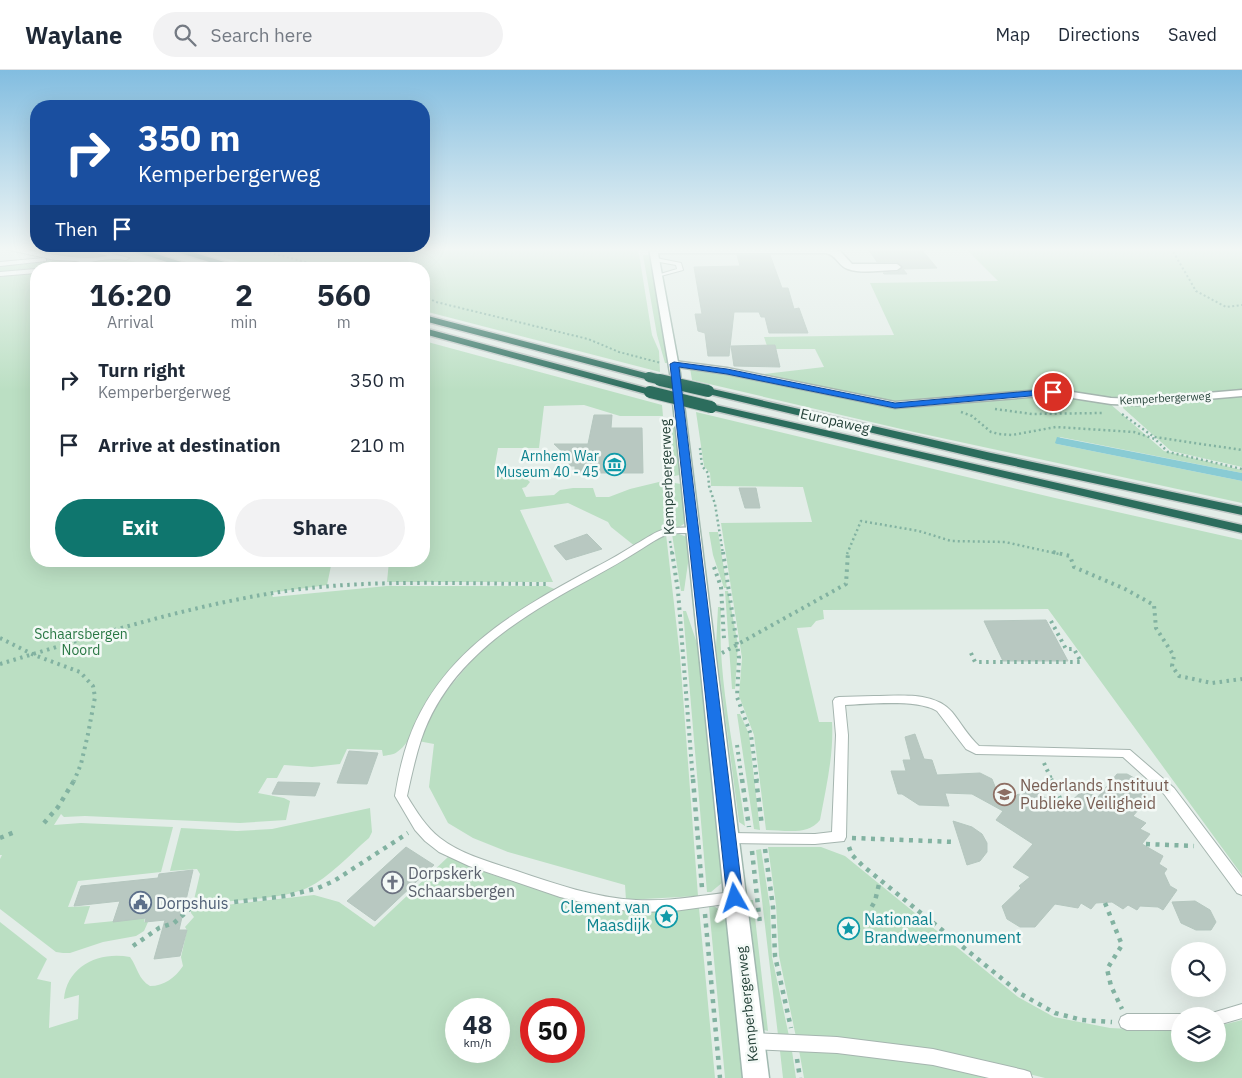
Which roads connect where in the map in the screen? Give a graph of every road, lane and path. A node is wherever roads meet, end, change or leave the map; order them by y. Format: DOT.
graph roads {
  1 [pos="660,295"];
  2 [pos="1204,295"];
  3 [pos="430,299"];
  4 [pos="1242,304"];
  5 [pos="430,320"];
  6 [pos="430,334"];
  7 [pos="666,365"];
  8 [pos="1242,393"];
  9 [pos="992,408"];
  10 [pos="959,411"];
  11 [pos="1111,412"];
  12 [pos="1116,413"];
  13 [pos="666,422"];
  14 [pos="699,446"];
  15 [pos="1242,450"];
  16 [pos="1242,468"];
  17 [pos="1242,511"];
  18 [pos="1242,529"];
  19 [pos="693,530"];
  20 [pos="668,531"];
  21 [pos="575,584"];
  22 [pos="729,589"];
  23 [pos="724,606"];
  24 [pos="1051,621"];
  25 [pos="0,638"];
  26 [pos="738,646"];
  27 [pos="724,653"];
  28 [pos="971,653"];
  29 [pos="34,655"];
  30 [pos="0,664"];
  31 [pos="1242,679"];
  32 [pos="1039,751"];
  33 [pos="1063,805"];
  34 [pos="44,823"];
  35 [pos="419,826"];
  36 [pos="17,831"];
  37 [pos="839,837"];
  38 [pos="0,838"];
  39 [pos="729,838"];
  40 [pos="764,838"];
  41 [pos="955,842"];
  42 [pos="1146,844"];
  43 [pos="849,847"];
  44 [pos="1210,847"];
  45 [pos="880,880"];
  46 [pos="1242,889"];
  47 [pos="735,898"];
  48 [pos="703,900"];
  49 [pos="1105,903"];
  50 [pos="867,915"];
  51 [pos="133,946"];
  52 [pos="1242,1011"];
  53 [pos="1226,1016"];
  54 [pos="1127,1022"];
  55 [pos="1171,1022"];
  56 [pos="752,1041"];
  57 [pos="794,1043"];
  58 [pos="720,1078"];
  59 [pos="756,1078"];
  60 [pos="800,1078"];
  61 [pos="1024,1078"];
  1 -- 7 [label="main road, Kemperbergerweg"];
  2 -- 4 [label="path"];
  3 -- 7 [label="path"];
  5 -- 17 [label="highway, Europaweg, bridge"];
  6 -- 18 [label="highway, Europaweg, bridge"];
  7 -- 8 [label="main road, Kemperbergerweg"];
  7 -- 19 [label="main road, Kemperbergerweg"];
  9 -- 11 [label="path"];
  10 -- 16 [label="path"];
  12 -- 15 [label="path"];
  13 -- 20 [label="path, Kemperbergerweg"];
  14 -- 22 [label="path"];
  19 -- 20 [label="lane"];
  19 -- 39 [label="main road, Kemperbergerweg"];
  20 -- 21 [label="lane"];
  20 -- 48 [label="path, Kemperbergerweg"];
  21 -- 29 [label="path"];
  21 -- 35 [label="lane"];
  22 -- 23 [label="path"];
  22 -- 26 [label="path"];
  24 -- 28 [label="path"];
  25 -- 29 [label="path"];
  26 -- 27 [label="path"];
  26 -- 31 [label="path"];
  26 -- 40 [label="path"];
  29 -- 30 [label="path"];
  29 -- 34 [label="path"];
  32 -- 33 [label="path"];
  32 -- 37 [label="lane"];
  32 -- 44 [label="lane"];
  35 -- 48 [label="lane"];
  35 -- 51 [label="path"];
  36 -- 38 [label="path"];
  37 -- 40 [label="lane"];
  37 -- 41 [label="path"];
  39 -- 40 [label="lane"];
  39 -- 47 [label="main road, Kemperbergerweg"];
  40 -- 57 [label="path"];
  42 -- 44 [label="path"];
  43 -- 45 [label="path"];
  44 -- 46 [label="lane"];
  45 -- 50 [label="path"];
  45 -- 54 [label="path"];
  47 -- 48 [label="lane"];
  47 -- 56 [label="main road, Kemperbergerweg"];
  48 -- 58 [label="path"];
  49 -- 54 [label="path"];
  52 -- 53 [label="lane"];
  54 -- 55 [label="lane"];
  56 -- 57 [label="lane"];
  56 -- 59 [label="main road, Kemperbergerweg"];
  57 -- 60 [label="path"];
  57 -- 61 [label="lane"];
}
